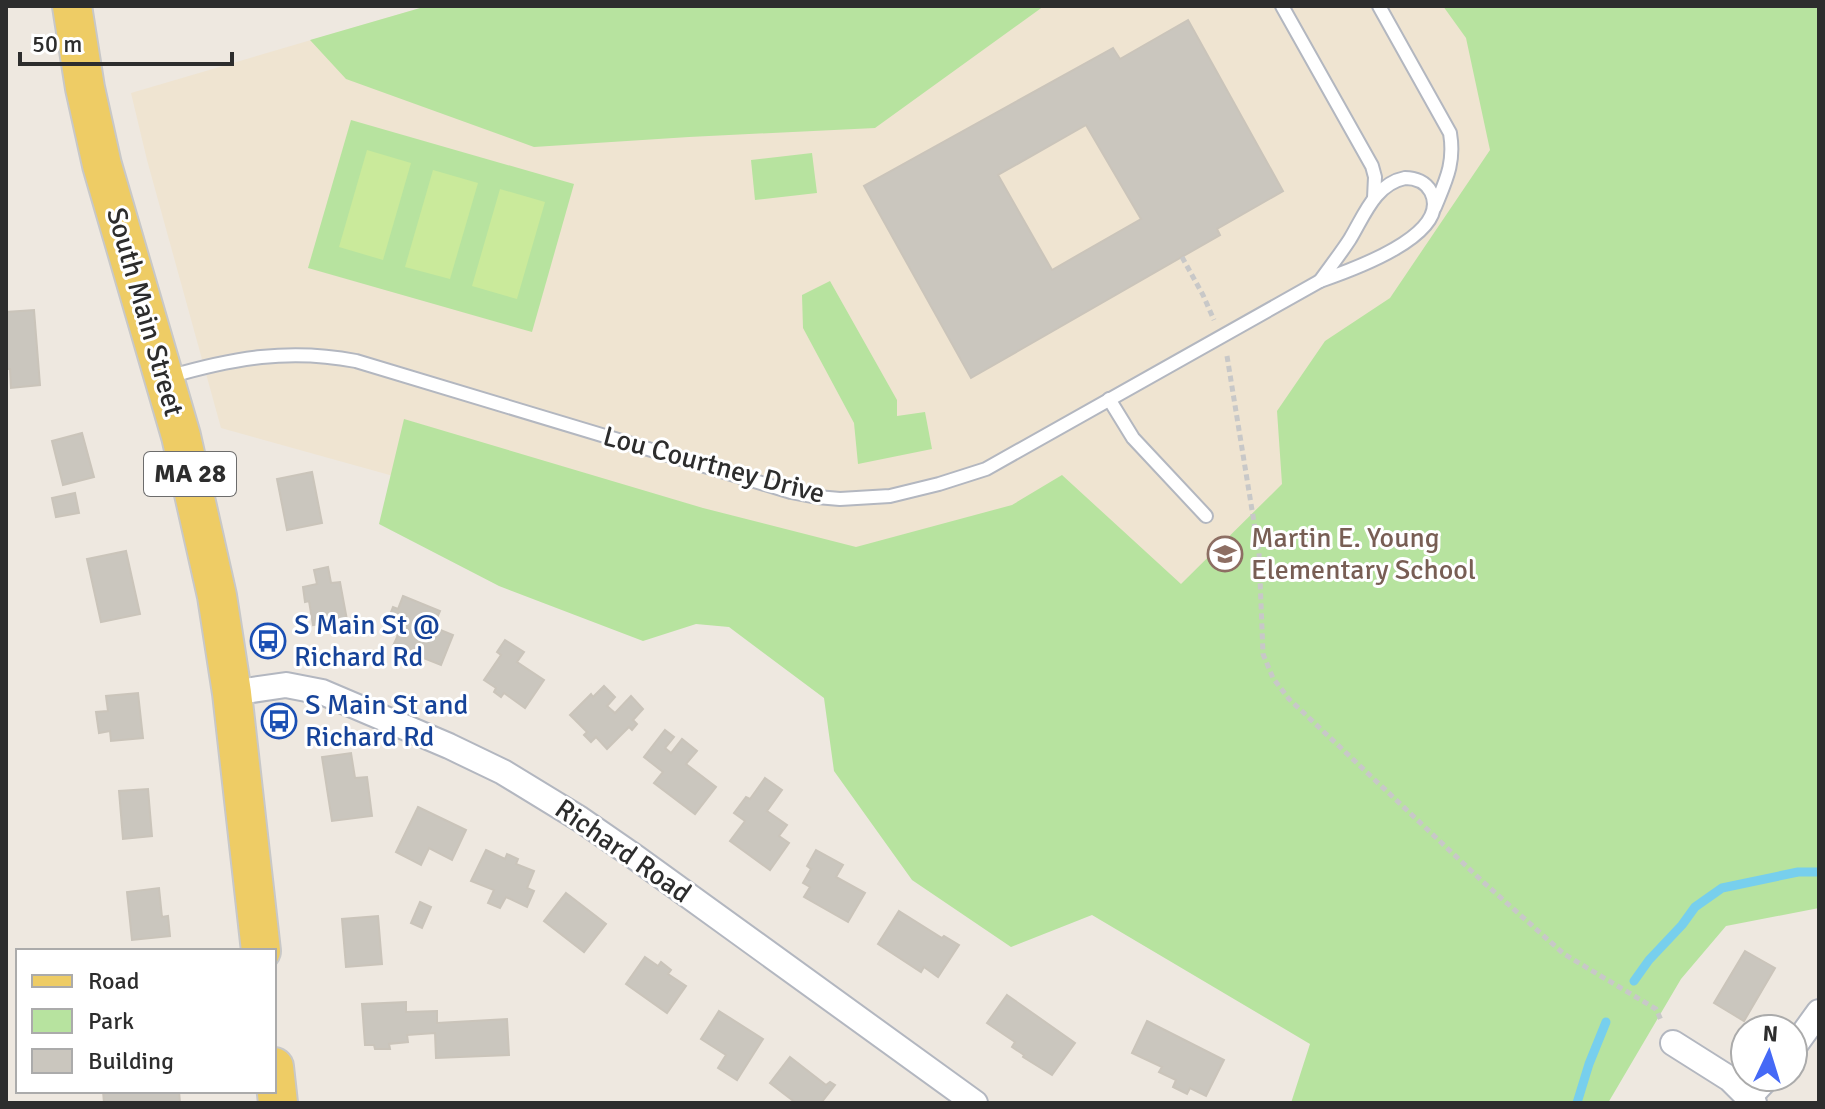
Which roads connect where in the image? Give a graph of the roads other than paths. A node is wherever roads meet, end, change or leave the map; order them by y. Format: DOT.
graph roads {
  1 [pos="72,6"];
  2 [pos="1282,6"];
  3 [pos="1379,6"];
  4 [pos="1374,198"];
  5 [pos="1435,207"];
  6 [pos="1320,281"];
  7 [pos="165,378"];
  8 [pos="1109,399"];
  9 [pos="1206,516"];
  10 [pos="232,693"];
  11 [pos="261,949"];
  12 [pos="1673,1043"];
  13 [pos="1752,1100"];
  14 [pos="975,1103"];
  1 -- 7 [label="main road, South Main Street / MA 28"];
  2 -- 4 [label="lane"];
  3 -- 5 [label="lane"];
  4 -- 5 [label="lane, Lou Courtney Drive"];
  4 -- 6 [label="lane, Lou Courtney Drive"];
  5 -- 6 [label="lane, Lou Courtney Drive"];
  6 -- 8 [label="lane, Lou Courtney Drive"];
  7 -- 8 [label="lane, Lou Courtney Drive"];
  7 -- 10 [label="main road, South Main Street / MA 28"];
  8 -- 9 [label="lane"];
  10 -- 11 [label="main road, South Main Street / MA 28"];
  10 -- 14 [label="street, Richard Road"];
  12 -- 13 [label="street"];
}
